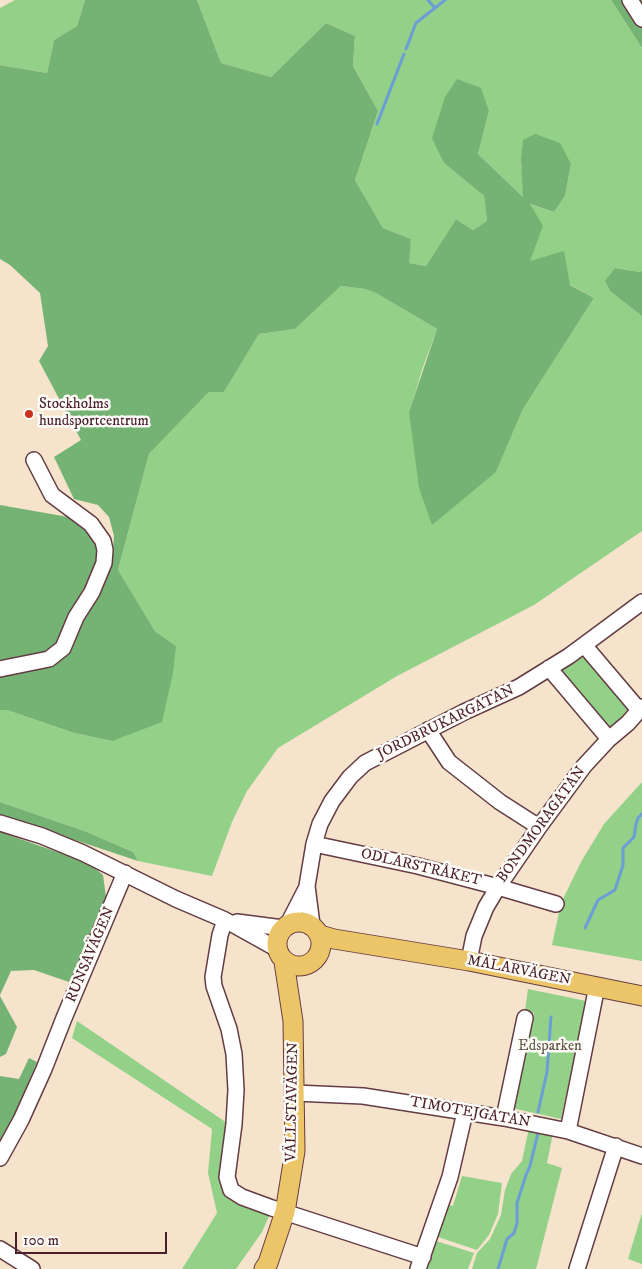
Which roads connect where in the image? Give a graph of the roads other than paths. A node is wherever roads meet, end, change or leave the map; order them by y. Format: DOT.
graph roads {
  1 [pos="630,0"];
  2 [pos="642,19"];
  3 [pos="34,460"];
  4 [pos="642,602"];
  5 [pos="584,645"];
  6 [pos="0,668"];
  7 [pos="549,668"];
  8 [pos="640,709"];
  9 [pos="428,730"];
  10 [pos="609,738"];
  11 [pos="0,823"];
  12 [pos="539,827"];
  13 [pos="314,844"];
  14 [pos="125,873"];
  15 [pos="307,886"];
  16 [pos="498,887"];
  17 [pos="556,904"];
  18 [pos="226,920"];
  19 [pos="286,926"];
  20 [pos="316,930"];
  21 [pos="395,949"];
  22 [pos="281,955"];
  23 [pos="314,960"];
  24 [pos="469,961"];
  25 [pos="597,986"];
  26 [pos="642,996"];
  27 [pos="525,1018"];
  28 [pos="294,1021"];
  29 [pos="295,1093"];
  30 [pos="465,1112"];
  31 [pos="504,1118"];
  32 [pos="568,1131"];
  33 [pos="616,1146"];
  34 [pos="642,1156"];
  35 [pos="0,1158"];
  36 [pos="285,1212"];
  37 [pos="0,1249"];
  38 [pos="420,1263"];
  39 [pos="32,1269"];
  40 [pos="264,1269"];
  41 [pos="577,1269"];
  1 -- 2 [label="street"];
  3 -- 6 [label="street"];
  4 -- 5 [label="street, JORDBRUKARGATAN"];
  5 -- 7 [label="street, JORDBRUKARGATAN"];
  5 -- 8 [label="street"];
  7 -- 9 [label="street, JORDBRUKARGATAN"];
  7 -- 10 [label="street"];
  8 -- 10 [label="street, BONDMORAGATAN"];
  9 -- 12 [label="street"];
  9 -- 13 [label="street, JORDBRUKARGATAN"];
  10 -- 12 [label="street, BONDMORAGATAN"];
  11 -- 14 [label="street"];
  12 -- 16 [label="street, BONDMORAGATAN"];
  13 -- 15 [label="street, JORDBRUKARGATAN"];
  13 -- 16 [label="street, ODLARSTRÅKET"];
  14 -- 18 [label="street"];
  14 -- 35 [label="street, RUNSAVÄGEN"];
  15 -- 19 [label="street, JORDBRUKARGATAN"];
  15 -- 20 [label="street, JORDBRUKARGATAN"];
  16 -- 17 [label="street, ODLARSTRÅKET"];
  16 -- 24 [label="street, BONDMORAGATAN"];
  18 -- 19 [label="street"];
  18 -- 22 [label="street"];
  18 -- 36 [label="street"];
  19 -- 20 [label="main road"];
  19 -- 22 [label="main road"];
  20 -- 21 [label="main road, MÄLARVÄGEN"];
  20 -- 23 [label="main road"];
  21 -- 23 [label="main road, MÄLARVÄGEN"];
  21 -- 24 [label="main road, MÄLARVÄGEN"];
  22 -- 23 [label="main road"];
  22 -- 28 [label="main road, VÄLLSTAVÄGEN"];
  23 -- 28 [label="main road, VÄLLSTAVÄGEN"];
  24 -- 25 [label="main road, MÄLARVÄGEN"];
  25 -- 26 [label="main road, MÄLARVÄGEN"];
  25 -- 32 [label="street"];
  27 -- 31 [label="street"];
  28 -- 29 [label="main road, VÄLLSTAVÄGEN"];
  29 -- 30 [label="street, TIMOTEJGATAN"];
  29 -- 36 [label="main road, VÄLLSTAVÄGEN"];
  30 -- 31 [label="street, TIMOTEJGATAN"];
  30 -- 38 [label="street"];
  31 -- 32 [label="street, TIMOTEJGATAN"];
  32 -- 33 [label="street, TIMOTEJGATAN"];
  33 -- 34 [label="street, TIMOTEJGATAN"];
  33 -- 41 [label="street"];
  36 -- 38 [label="street"];
  36 -- 40 [label="main road, VÄLLSTAVÄGEN"];
  37 -- 39 [label="street"];
}
